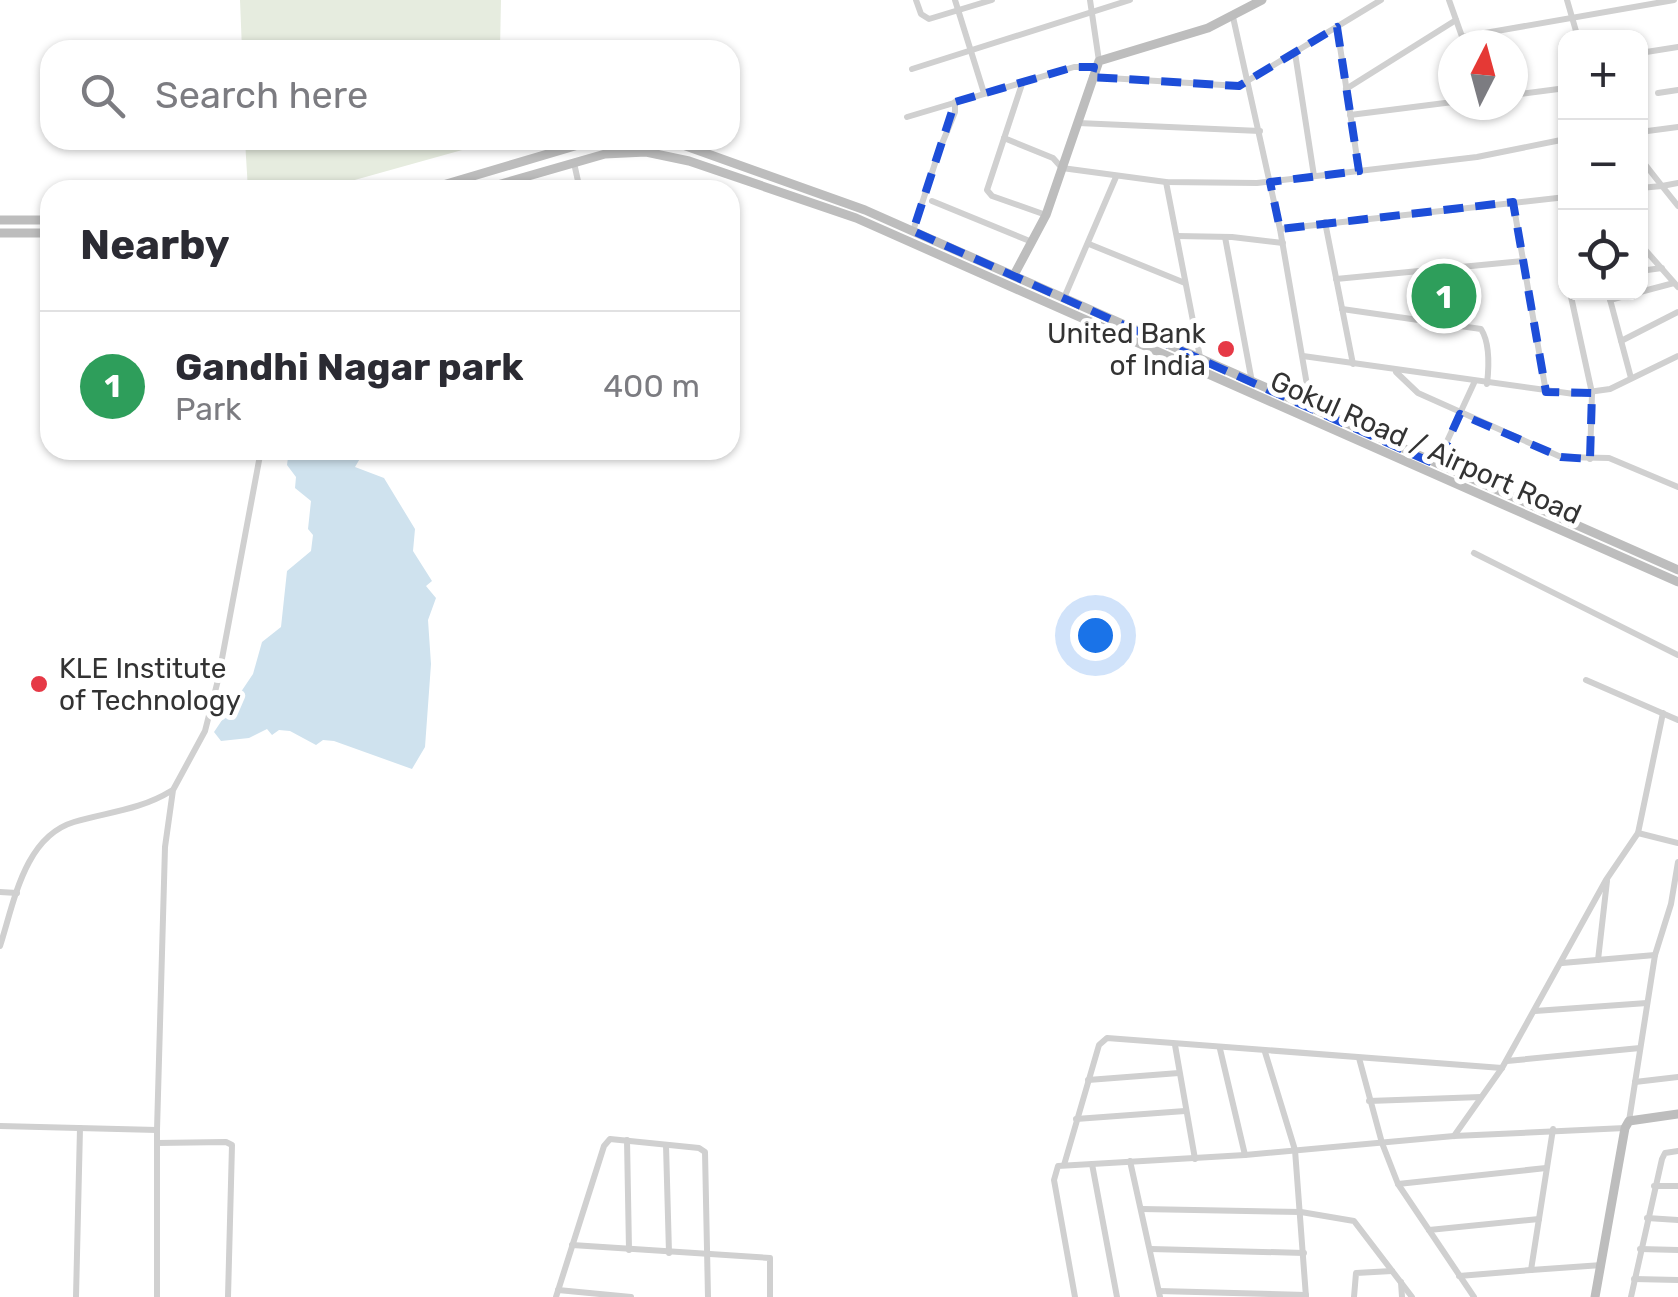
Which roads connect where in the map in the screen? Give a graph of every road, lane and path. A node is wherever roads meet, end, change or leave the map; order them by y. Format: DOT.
graph roads {
  1 [pos="916,0"];
  2 [pos="955,0"];
  3 [pos="992,0"];
  4 [pos="1090,0"];
  5 [pos="1130,0"];
  6 [pos="1236,0"];
  7 [pos="1262,0"];
  8 [pos="1382,0"];
  9 [pos="1449,0"];
  10 [pos="1567,0"];
  11 [pos="1674,0"];
  12 [pos="1640,3"];
  13 [pos="957,11"];
  14 [pos="1091,12"];
  15 [pos="1235,16"];
  16 [pos="1573,18"];
  17 [pos="1456,20"];
  18 [pos="1337,27"];
  19 [pos="1460,30"];
  20 [pos="1516,30"];
  21 [pos="1576,30"];
  22 [pos="1678,47"];
  23 [pos="970,49"];
  24 [pos="1648,52"];
  25 [pos="1295,53"];
  26 [pos="1094,68"];
  27 [pos="912,69"];
  28 [pos="1022,82"];
  29 [pos="1250,82"];
  30 [pos="1346,89"];
  31 [pos="1558,89"];
  32 [pos="1678,90"];
  33 [pos="984,93"];
  34 [pos="1528,93"];
  35 [pos="1658,93"];
  36 [pos="955,102"];
  37 [pos="1438,104"];
  38 [pos="1350,115"];
  39 [pos="907,117"];
  40 [pos="1077,122"];
  41 [pos="1678,128"];
  42 [pos="1260,131"];
  43 [pos="1648,131"];
  44 [pos="1004,138"];
  45 [pos="1558,141"];
  46 [pos="561,150"];
  47 [pos="662,150"];
  48 [pos="694,150"];
  49 [pos="646,152"];
  50 [pos="660,155"];
  51 [pos="574,162"];
  52 [pos="1062,168"];
  53 [pos="1648,168"];
  54 [pos="1359,171"];
  55 [pos="1314,176"];
  56 [pos="1116,177"];
  57 [pos="460,180"];
  58 [pos="514,180"];
  59 [pos="578,180"];
  60 [pos="1166,182"];
  61 [pos="1270,182"];
  62 [pos="1678,184"];
  63 [pos="1662,186"];
  64 [pos="1648,187"];
  65 [pos="1558,198"];
  66 [pos="932,200"];
  67 [pos="1513,202"];
  68 [pos="1678,206"];
  69 [pos="1046,214"];
  70 [pos="0,220"];
  71 [pos="40,220"];
  72 [pos="1325,222"];
  73 [pos="1280,228"];
  74 [pos="913,231"];
  75 [pos="0,233"];
  76 [pos="40,233"];
  77 [pos="1177,236"];
  78 [pos="1225,236"];
  79 [pos="1032,242"];
  80 [pos="1283,243"];
  81 [pos="1089,244"];
  82 [pos="1648,253"];
  83 [pos="1523,261"];
  84 [pos="1662,268"];
  85 [pos="1648,270"];
  86 [pos="1014,275"];
  87 [pos="1336,279"];
  88 [pos="1186,284"];
  89 [pos="1676,285"];
  90 [pos="1648,290"];
  91 [pos="1064,298"];
  92 [pos="1572,300"];
  93 [pos="1610,300"];
  94 [pos="1342,309"];
  95 [pos="1678,312"];
  96 [pos="1621,341"];
  97 [pos="1303,356"];
  98 [pos="1678,356"];
  99 [pos="1201,359"];
  100 [pos="1353,364"];
  101 [pos="1395,371"];
  102 [pos="1631,378"];
  103 [pos="1252,382"];
  104 [pos="1474,382"];
  105 [pos="1487,384"];
  106 [pos="1546,392"];
  107 [pos="1592,393"];
  108 [pos="1311,408"];
  109 [pos="1460,414"];
  110 [pos="1307,419"];
  111 [pos="1590,459"];
  112 [pos="260,460"];
  113 [pos="1437,464"];
  114 [pos="1678,487"];
  115 [pos="1474,554"];
  116 [pos="1678,570"];
  117 [pos="1678,582"];
  118 [pos="1678,655"];
  119 [pos="1586,680"];
  120 [pos="1663,713"];
  121 [pos="1678,720"];
  122 [pos="173,790"];
  123 [pos="1638,833"];
  124 [pos="1678,843"];
  125 [pos="1678,862"];
  126 [pos="1606,880"];
  127 [pos="0,892"];
  128 [pos="17,893"];
  129 [pos="0,946"];
  130 [pos="1655,955"];
  131 [pos="1598,960"];
  132 [pos="1560,963"];
  133 [pos="1648,1003"];
  134 [pos="1534,1010"];
  135 [pos="1174,1045"];
  136 [pos="1640,1048"];
  137 [pos="1220,1049"];
  138 [pos="1265,1052"];
  139 [pos="1359,1058"];
  140 [pos="1504,1064"];
  141 [pos="1179,1073"];
  142 [pos="1678,1077"];
  143 [pos="1088,1080"];
  144 [pos="1634,1082"];
  145 [pos="1482,1096"];
  146 [pos="1370,1101"];
  147 [pos="1185,1111"];
  148 [pos="1678,1114"];
  149 [pos="1076,1119"];
  150 [pos="1627,1125"];
  151 [pos="0,1126"];
  152 [pos="80,1128"];
  153 [pos="157,1130"];
  154 [pos="1553,1130"];
  155 [pos="1454,1136"];
  156 [pos="627,1140"];
  157 [pos="157,1143"];
  158 [pos="666,1144"];
  159 [pos="1382,1144"];
  160 [pos="1294,1150"];
  161 [pos="1678,1151"];
  162 [pos="1245,1155"];
  163 [pos="1195,1159"];
  164 [pos="1130,1162"];
  165 [pos="1064,1164"];
  166 [pos="1092,1164"];
  167 [pos="1546,1168"];
  168 [pos="1398,1184"];
  169 [pos="1654,1186"];
  170 [pos="1678,1186"];
  171 [pos="1142,1209"];
  172 [pos="1300,1212"];
  173 [pos="1647,1218"];
  174 [pos="1538,1219"];
  175 [pos="1678,1220"];
  176 [pos="1429,1230"];
  177 [pos="572,1245"];
  178 [pos="1151,1249"];
  179 [pos="1640,1249"];
  180 [pos="629,1250"];
  181 [pos="1678,1250"];
  182 [pos="669,1253"];
  183 [pos="1304,1253"];
  184 [pos="708,1256"];
  185 [pos="1602,1265"];
  186 [pos="1394,1270"];
  187 [pos="1531,1270"];
  188 [pos="1460,1276"];
  189 [pos="1634,1279"];
  190 [pos="1678,1280"];
  191 [pos="1401,1281"];
  192 [pos="557,1294"];
  193 [pos="1160,1294"];
  194 [pos="1306,1296"];
  195 [pos="76,1297"];
  196 [pos="157,1297"];
  197 [pos="228,1297"];
  198 [pos="632,1297"];
  199 [pos="708,1297"];
  200 [pos="770,1297"];
  201 [pos="1075,1297"];
  202 [pos="1116,1297"];
  203 [pos="1354,1297"];
  204 [pos="1402,1297"];
  205 [pos="1412,1297"];
  206 [pos="1474,1297"];
  207 [pos="1595,1297"];
  208 [pos="1631,1297"];
  1 -- 13 [label="street"];
  2 -- 13 [label="street"];
  3 -- 13 [label="street"];
  4 -- 14 [label="street"];
  5 -- 14 [label="street"];
  6 -- 15 [label="street"];
  7 -- 15 [label="main road"];
  8 -- 18 [label="street"];
  9 -- 17 [label="street"];
  10 -- 16 [label="street"];
  11 -- 12 [label="street"];
  12 -- 16 [label="street"];
  13 -- 23 [label="street"];
  14 -- 23 [label="street"];
  14 -- 26 [label="street"];
  15 -- 26 [label="main road"];
  15 -- 29 [label="street"];
  16 -- 20 [label="street"];
  16 -- 21 [label="street"];
  17 -- 19 [label="street"];
  17 -- 30 [label="street"];
  18 -- 25 [label="street"];
  18 -- 30 [label="street"];
  22 -- 24 [label="street"];
  23 -- 27 [label="street"];
  23 -- 33 [label="street"];
  25 -- 29 [label="street"];
  25 -- 55 [label="street"];
  26 -- 28 [label="street"];
  26 -- 29 [label="street"];
  26 -- 40 [label="main road"];
  28 -- 33 [label="street"];
  28 -- 44 [label="street"];
  29 -- 42 [label="street"];
  30 -- 38 [label="street"];
  31 -- 34 [label="street"];
  32 -- 35 [label="street"];
  33 -- 36 [label="street"];
  36 -- 39 [label="street"];
  36 -- 74 [label="street"];
  37 -- 38 [label="street"];
  38 -- 54 [label="street"];
  40 -- 42 [label="street"];
  40 -- 52 [label="main road"];
  41 -- 43 [label="street"];
  42 -- 61 [label="street"];
  44 -- 52 [label="street"];
  44 -- 69 [label="street"];
  45 -- 54 [label="street"];
  46 -- 57 [label="main road"];
  47 -- 50 [label="main road"];
  48 -- 74 [label="main road"];
  49 -- 50 [label="main road, Gokul Road / Airport Road"];
  49 -- 51 [label="main road, Gokul Road / Airport Road"];
  50 -- 110 [label="main road, Gokul Road / Airport Road"];
  51 -- 58 [label="main road, Gokul Road / Airport Road"];
  51 -- 59 [label="street"];
  52 -- 56 [label="street"];
  52 -- 69 [label="main road"];
  53 -- 63 [label="street"];
  54 -- 55 [label="street"];
  55 -- 61 [label="street"];
  56 -- 60 [label="street"];
  56 -- 81 [label="street"];
  60 -- 61 [label="street"];
  60 -- 77 [label="street"];
  61 -- 73 [label="street"];
  62 -- 63 [label="street"];
  63 -- 64 [label="street"];
  63 -- 68 [label="street"];
  65 -- 67 [label="street"];
  66 -- 79 [label="street"];
  67 -- 72 [label="street"];
  67 -- 83 [label="street"];
  69 -- 79 [label="main road"];
  70 -- 71 [label="main road"];
  72 -- 73 [label="street"];
  72 -- 87 [label="street"];
  73 -- 80 [label="street"];
  74 -- 86 [label="main road"];
  75 -- 76 [label="main road"];
  77 -- 78 [label="street"];
  77 -- 88 [label="street"];
  78 -- 80 [label="street"];
  78 -- 103 [label="street"];
  79 -- 86 [label="main road"];
  80 -- 97 [label="street"];
  81 -- 88 [label="street"];
  81 -- 91 [label="street"];
  82 -- 84 [label="street"];
  83 -- 87 [label="street"];
  83 -- 106 [label="street"];
  84 -- 85 [label="street"];
  84 -- 89 [label="street"];
  86 -- 91 [label="main road"];
  87 -- 94 [label="street"];
  88 -- 99 [label="street"];
  89 -- 90 [label="street"];
  91 -- 99 [label="main road"];
  92 -- 107 [label="street"];
  93 -- 96 [label="street"];
  94 -- 100 [label="street"];
  94 -- 105 [label="street"];
  95 -- 96 [label="street"];
  96 -- 102 [label="street"];
  97 -- 100 [label="street"];
  97 -- 108 [label="street"];
  98 -- 102 [label="street"];
  99 -- 103 [label="main road"];
  100 -- 101 [label="street"];
  101 -- 104 [label="street"];
  101 -- 109 [label="street"];
  102 -- 107 [label="street"];
  103 -- 108 [label="main road"];
  104 -- 105 [label="street"];
  104 -- 109 [label="street"];
  105 -- 106 [label="street"];
  106 -- 107 [label="street"];
  107 -- 111 [label="street"];
  108 -- 110 [label="street"];
  108 -- 113 [label="main road"];
  109 -- 111 [label="street"];
  109 -- 113 [label="street"];
  110 -- 117 [label="main road, Gokul Road / Airport Road"];
  111 -- 114 [label="street"];
  112 -- 122 [label="street"];
  113 -- 116 [label="main road"];
  115 -- 118 [label="street"];
  119 -- 120 [label="street"];
  120 -- 121 [label="street"];
  120 -- 123 [label="street"];
  122 -- 128 [label="street"];
  122 -- 153 [label="street"];
  123 -- 124 [label="street"];
  123 -- 126 [label="street"];
  125 -- 130 [label="street"];
  126 -- 131 [label="street"];
  126 -- 132 [label="street"];
  127 -- 128 [label="street"];
  128 -- 129 [label="street"];
  130 -- 131 [label="street"];
  130 -- 133 [label="street"];
  131 -- 132 [label="street"];
  132 -- 134 [label="street"];
  133 -- 134 [label="street"];
  133 -- 136 [label="street"];
  134 -- 140 [label="street"];
  135 -- 137 [label="street"];
  135 -- 141 [label="street"];
  135 -- 143 [label="street"];
  136 -- 140 [label="street"];
  136 -- 144 [label="street"];
  137 -- 138 [label="street"];
  137 -- 162 [label="street"];
  138 -- 139 [label="street"];
  138 -- 160 [label="street"];
  139 -- 140 [label="street"];
  139 -- 146 [label="street"];
  140 -- 145 [label="street"];
  141 -- 143 [label="street"];
  141 -- 147 [label="street"];
  142 -- 144 [label="street"];
  143 -- 149 [label="street"];
  144 -- 150 [label="street"];
  145 -- 146 [label="street"];
  145 -- 155 [label="street"];
  146 -- 159 [label="street"];
  147 -- 149 [label="street"];
  147 -- 163 [label="street"];
  148 -- 150 [label="main road"];
  149 -- 165 [label="street"];
  150 -- 154 [label="street"];
  150 -- 185 [label="main road"];
  151 -- 152 [label="street"];
  152 -- 153 [label="street"];
  152 -- 195 [label="street"];
  153 -- 157 [label="street"];
  154 -- 155 [label="street"];
  154 -- 167 [label="street"];
  155 -- 159 [label="street"];
  156 -- 158 [label="street"];
  156 -- 177 [label="street"];
  156 -- 180 [label="street"];
  157 -- 196 [label="street"];
  157 -- 197 [label="street"];
  158 -- 182 [label="street"];
  158 -- 184 [label="street"];
  159 -- 160 [label="street"];
  159 -- 168 [label="street"];
  160 -- 162 [label="street"];
  160 -- 172 [label="street"];
  161 -- 169 [label="street"];
  162 -- 163 [label="street"];
  163 -- 164 [label="street"];
  164 -- 166 [label="street"];
  164 -- 171 [label="street"];
  165 -- 166 [label="street"];
  165 -- 201 [label="street"];
  166 -- 202 [label="street"];
  167 -- 168 [label="street"];
  167 -- 174 [label="street"];
  168 -- 176 [label="street"];
  169 -- 170 [label="street"];
  169 -- 173 [label="street"];
  171 -- 172 [label="street"];
  171 -- 178 [label="street"];
  172 -- 183 [label="street"];
  172 -- 186 [label="street"];
  173 -- 175 [label="street"];
  173 -- 179 [label="street"];
  174 -- 176 [label="street"];
  174 -- 187 [label="street"];
  176 -- 188 [label="street"];
  177 -- 180 [label="street"];
  177 -- 192 [label="street"];
  178 -- 183 [label="street"];
  178 -- 193 [label="street"];
  179 -- 181 [label="street"];
  179 -- 189 [label="street"];
  180 -- 182 [label="street"];
  182 -- 184 [label="street"];
  183 -- 194 [label="street"];
  184 -- 199 [label="street"];
  184 -- 200 [label="street"];
  185 -- 187 [label="street"];
  185 -- 207 [label="main road"];
  186 -- 191 [label="street"];
  186 -- 203 [label="street"];
  187 -- 188 [label="street"];
  188 -- 206 [label="street"];
  189 -- 190 [label="street"];
  189 -- 208 [label="street"];
  191 -- 204 [label="street"];
  191 -- 205 [label="street"];
  192 -- 198 [label="street"];
  193 -- 194 [label="street"];
}
